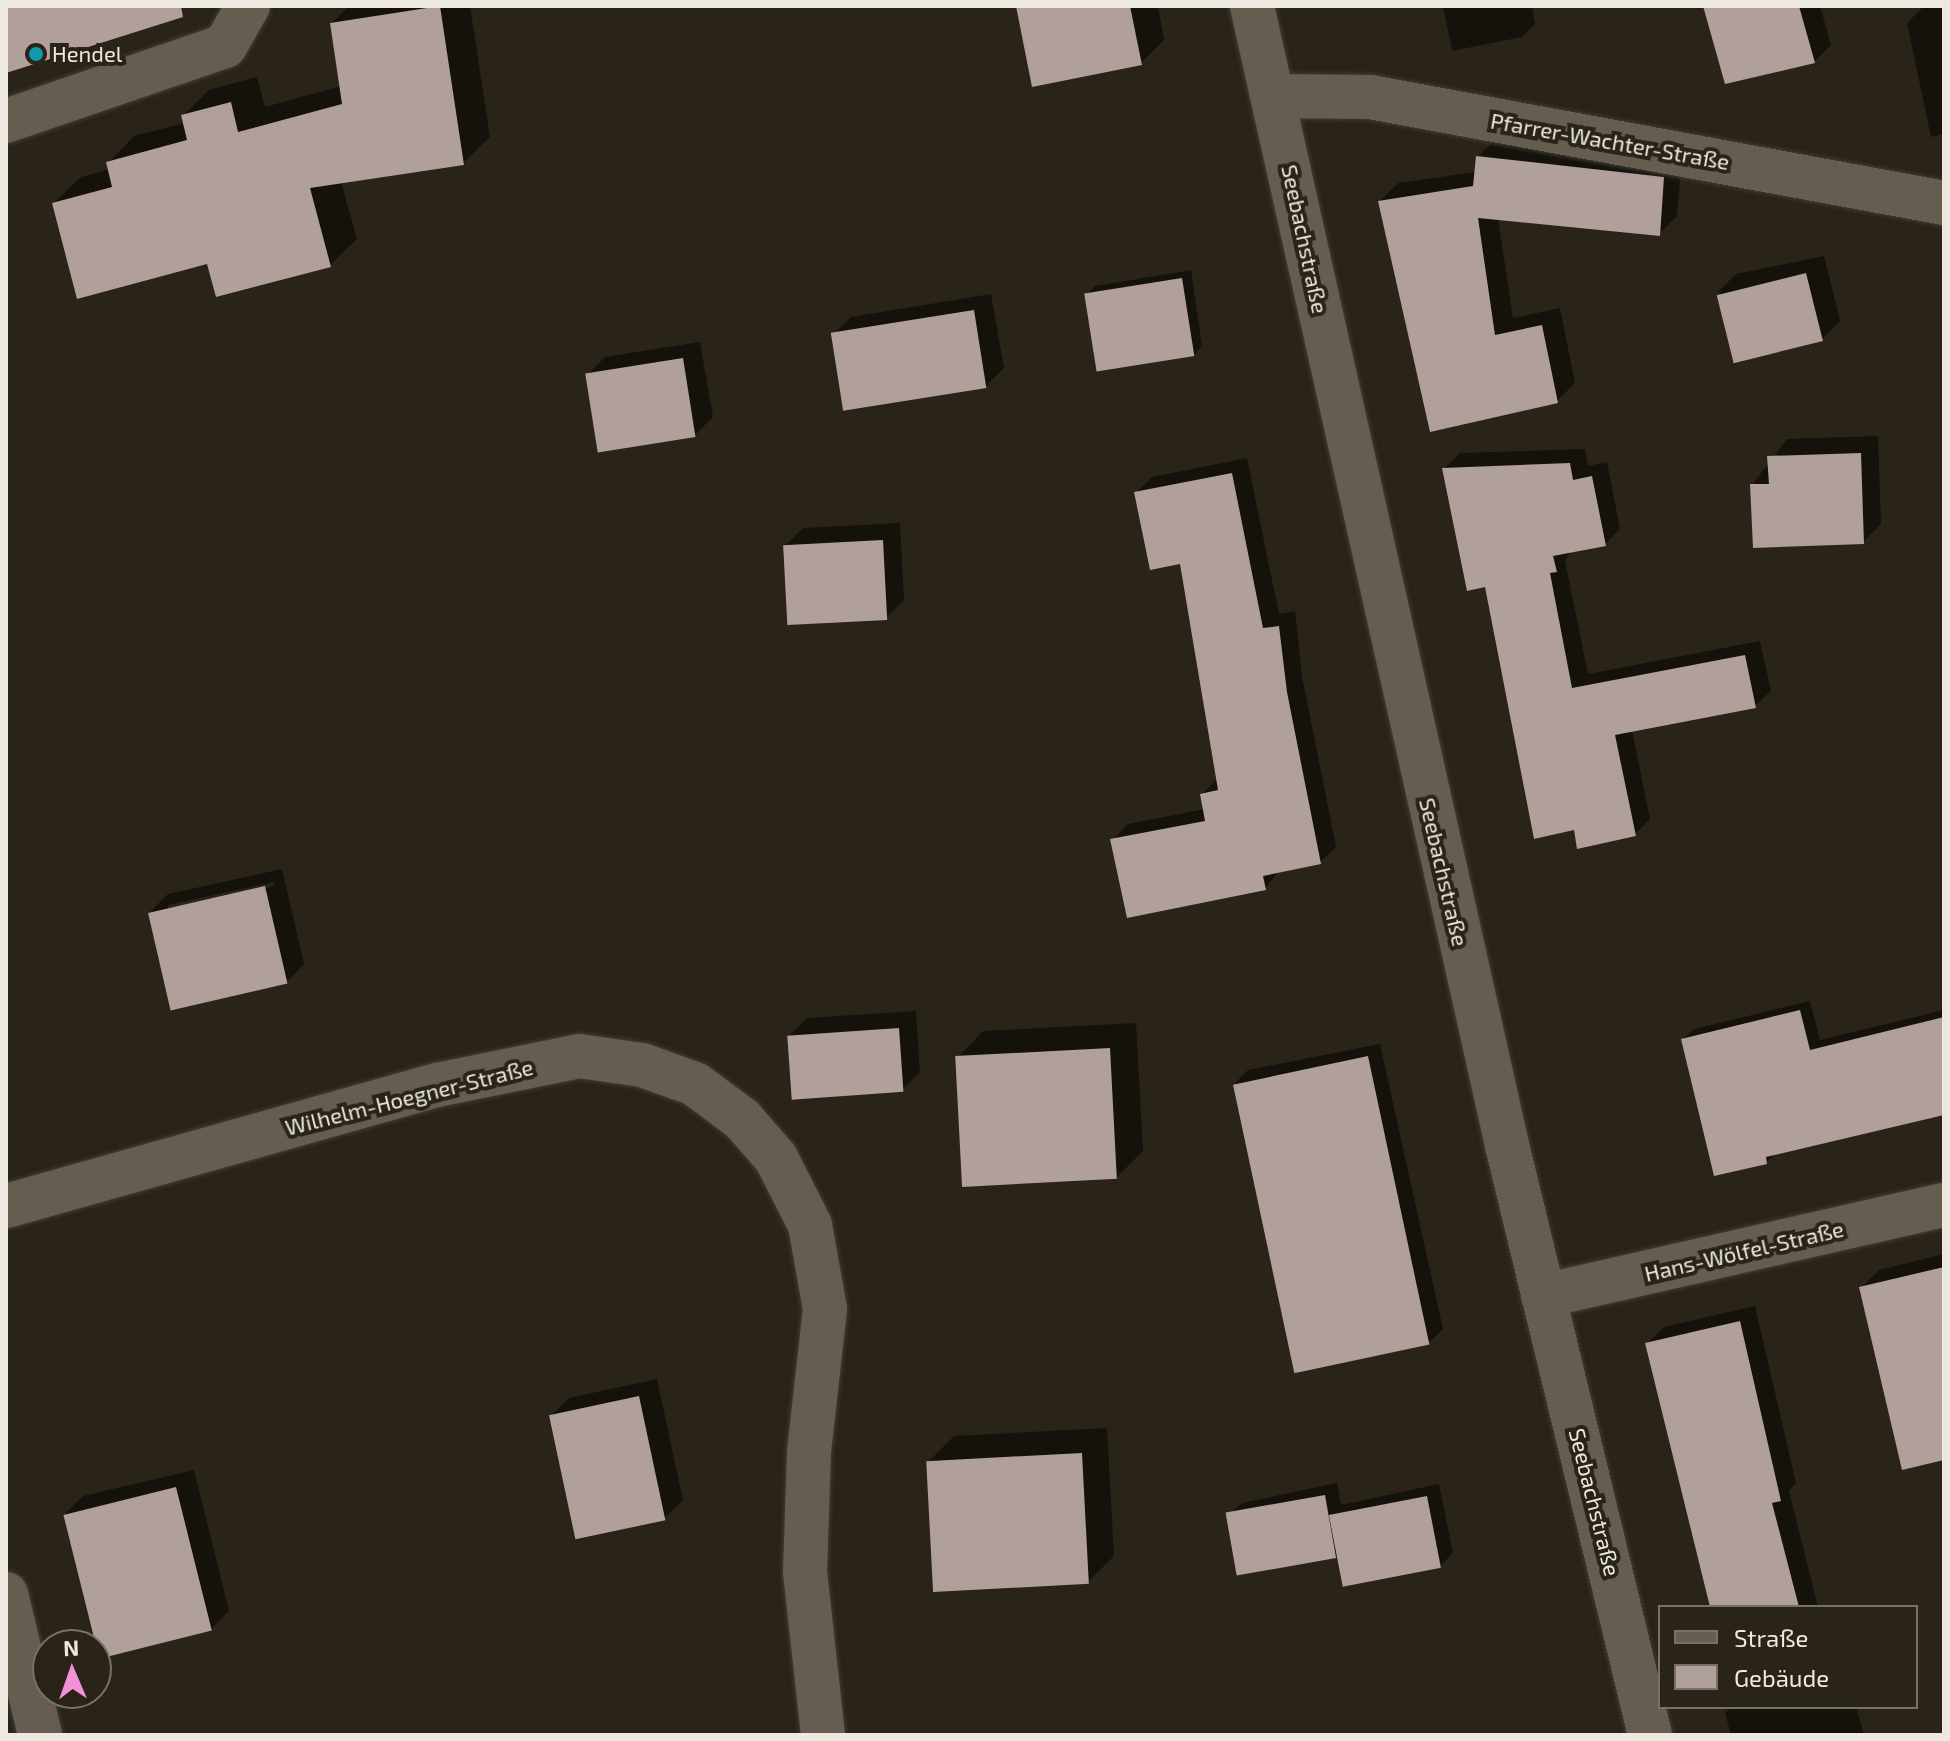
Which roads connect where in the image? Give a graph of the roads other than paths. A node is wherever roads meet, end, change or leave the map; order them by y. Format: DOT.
graph roads {
  1 [pos="248,6"];
  2 [pos="1252,6"];
  3 [pos="1275,96"];
  4 [pos="6,121"];
  5 [pos="1944,203"];
  6 [pos="1944,1205"];
  7 [pos="6,1206"];
  8 [pos="1543,1296"];
  9 [pos="6,1594"];
  10 [pos="28,1729"];
  11 [pos="823,1735"];
  12 [pos="1650,1735"];
  1 -- 4 [label="street"];
  2 -- 3 [label="street, Seebachstraße"];
  3 -- 5 [label="street, Pfarrer-Wachter-Straße"];
  3 -- 8 [label="street, Seebachstraße"];
  6 -- 8 [label="street, Hans-Wölfel-Straße"];
  7 -- 11 [label="street, Wilhelm-Hoegner-Straße"];
  8 -- 12 [label="street, Seebachstraße"];
  9 -- 10 [label="street"];
}
